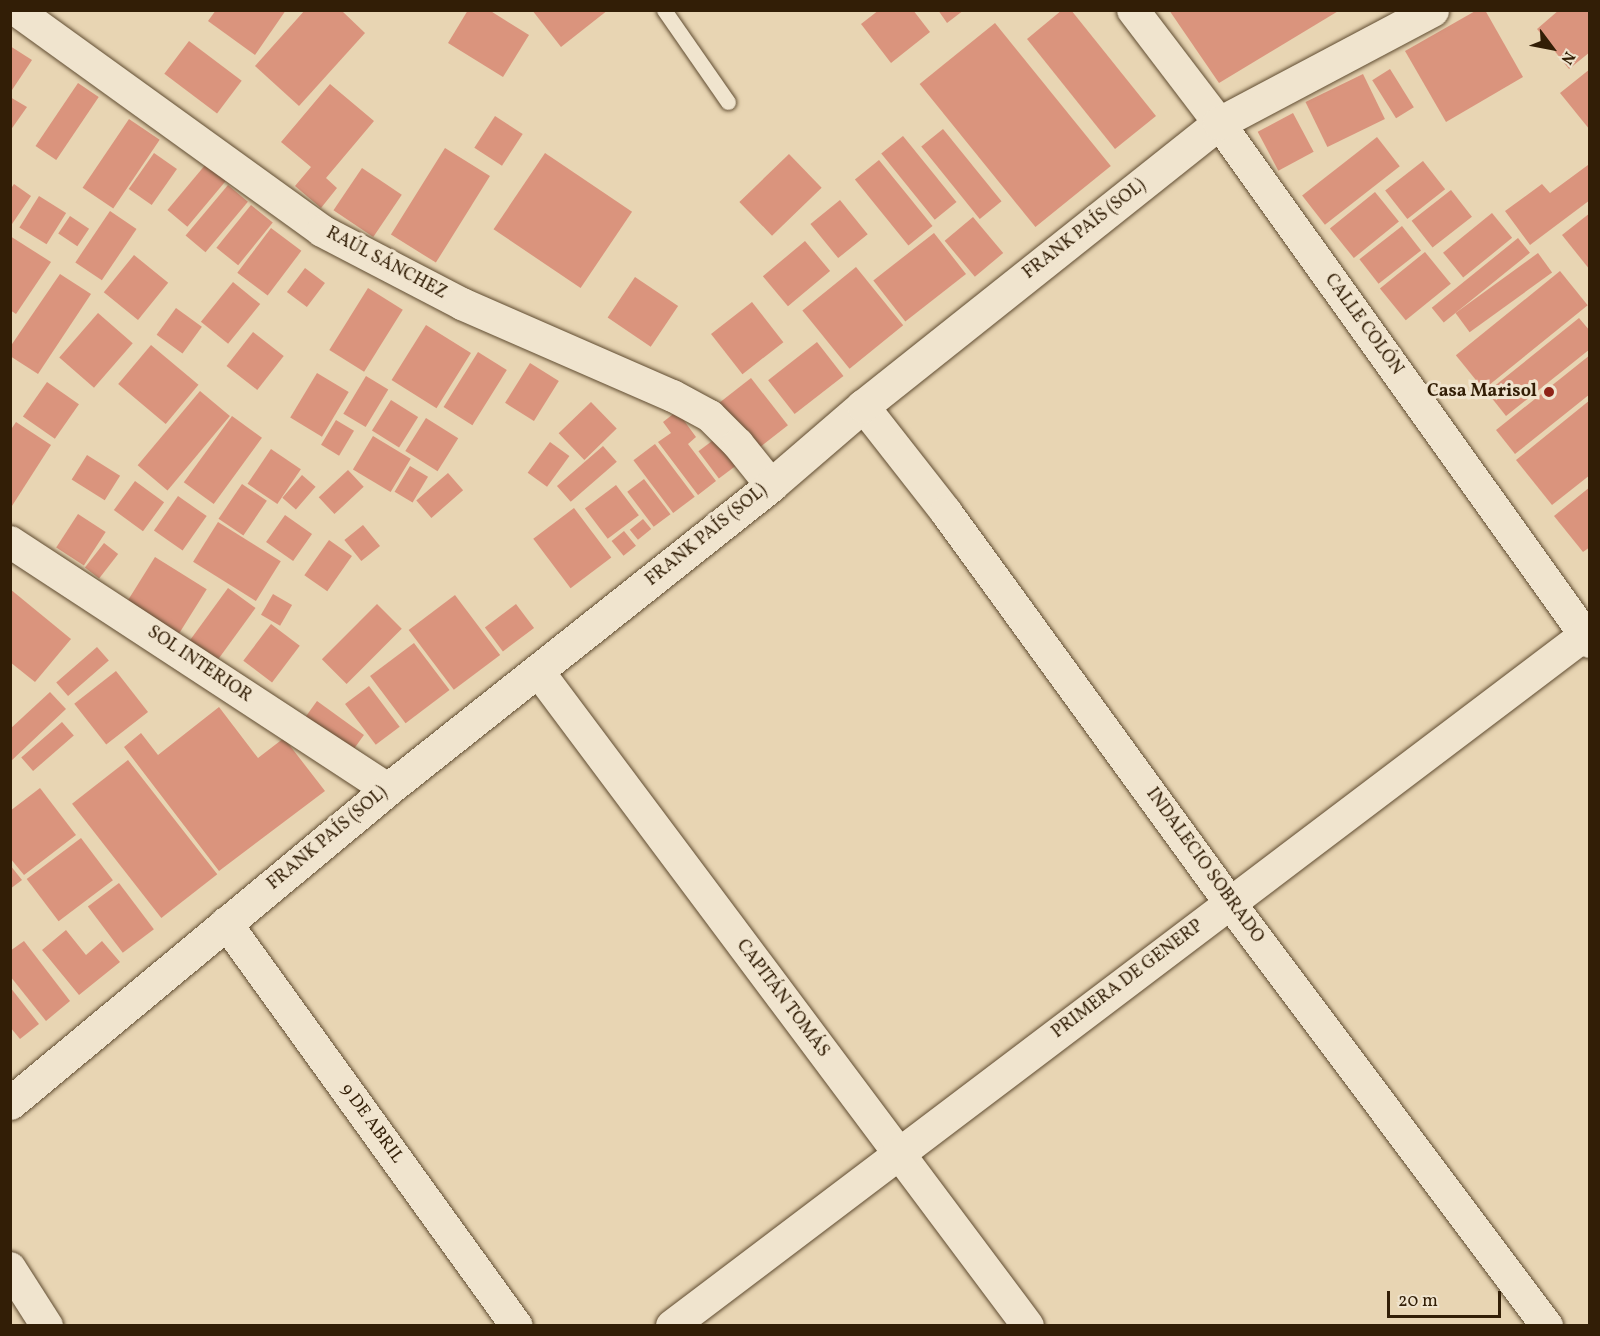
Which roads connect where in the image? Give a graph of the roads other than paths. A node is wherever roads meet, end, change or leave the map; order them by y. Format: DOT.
graph roads {
  1 [pos="16,10"];
  2 [pos="664,10"];
  3 [pos="1133,10"];
  4 [pos="1432,10"];
  5 [pos="728,102"];
  6 [pos="1219,123"];
  7 [pos="863,406"];
  8 [pos="771,485"];
  9 [pos="10,542"];
  10 [pos="1587,639"];
  11 [pos="538,671"];
  12 [pos="388,789"];
  13 [pos="1230,903"];
  14 [pos="226,923"];
  15 [pos="10,1103"];
  16 [pos="898,1154"];
  17 [pos="10,1268"];
  18 [pos="47,1326"];
  19 [pos="517,1326"];
  20 [pos="672,1326"];
  21 [pos="1028,1326"];
  22 [pos="1547,1326"];
  1 -- 8 [label="street, RAÚL SÁNCHEZ"];
  2 -- 5 [label="lane"];
  3 -- 6 [label="street, CALLE COLÓN"];
  4 -- 6 [label="street, FRANK PAÍS (SOL)"];
  6 -- 7 [label="street, FRANK PAÍS (SOL)"];
  6 -- 10 [label="street, CALLE COLÓN"];
  7 -- 8 [label="street, FRANK PAÍS (SOL)"];
  7 -- 13 [label="street, INDALECIO SOBRADO"];
  8 -- 11 [label="street, FRANK PAÍS (SOL)"];
  9 -- 12 [label="street, SOL INTERIOR"];
  10 -- 13 [label="street, PRIMERA DE GENERP"];
  11 -- 12 [label="street, FRANK PAÍS (SOL)"];
  11 -- 16 [label="street, CAPITÁN TOMÁS"];
  12 -- 14 [label="street, FRANK PAÍS (SOL)"];
  13 -- 16 [label="street, PRIMERA DE GENERP"];
  13 -- 22 [label="street, INDALECIO SOBRADO"];
  14 -- 15 [label="street, FRANK PAÍS (SOL)"];
  14 -- 19 [label="street, 9 DE ABRIL"];
  16 -- 20 [label="street, PRIMERA DE GENERP"];
  16 -- 21 [label="street, CAPITÁN TOMÁS"];
  17 -- 18 [label="street"];
}
